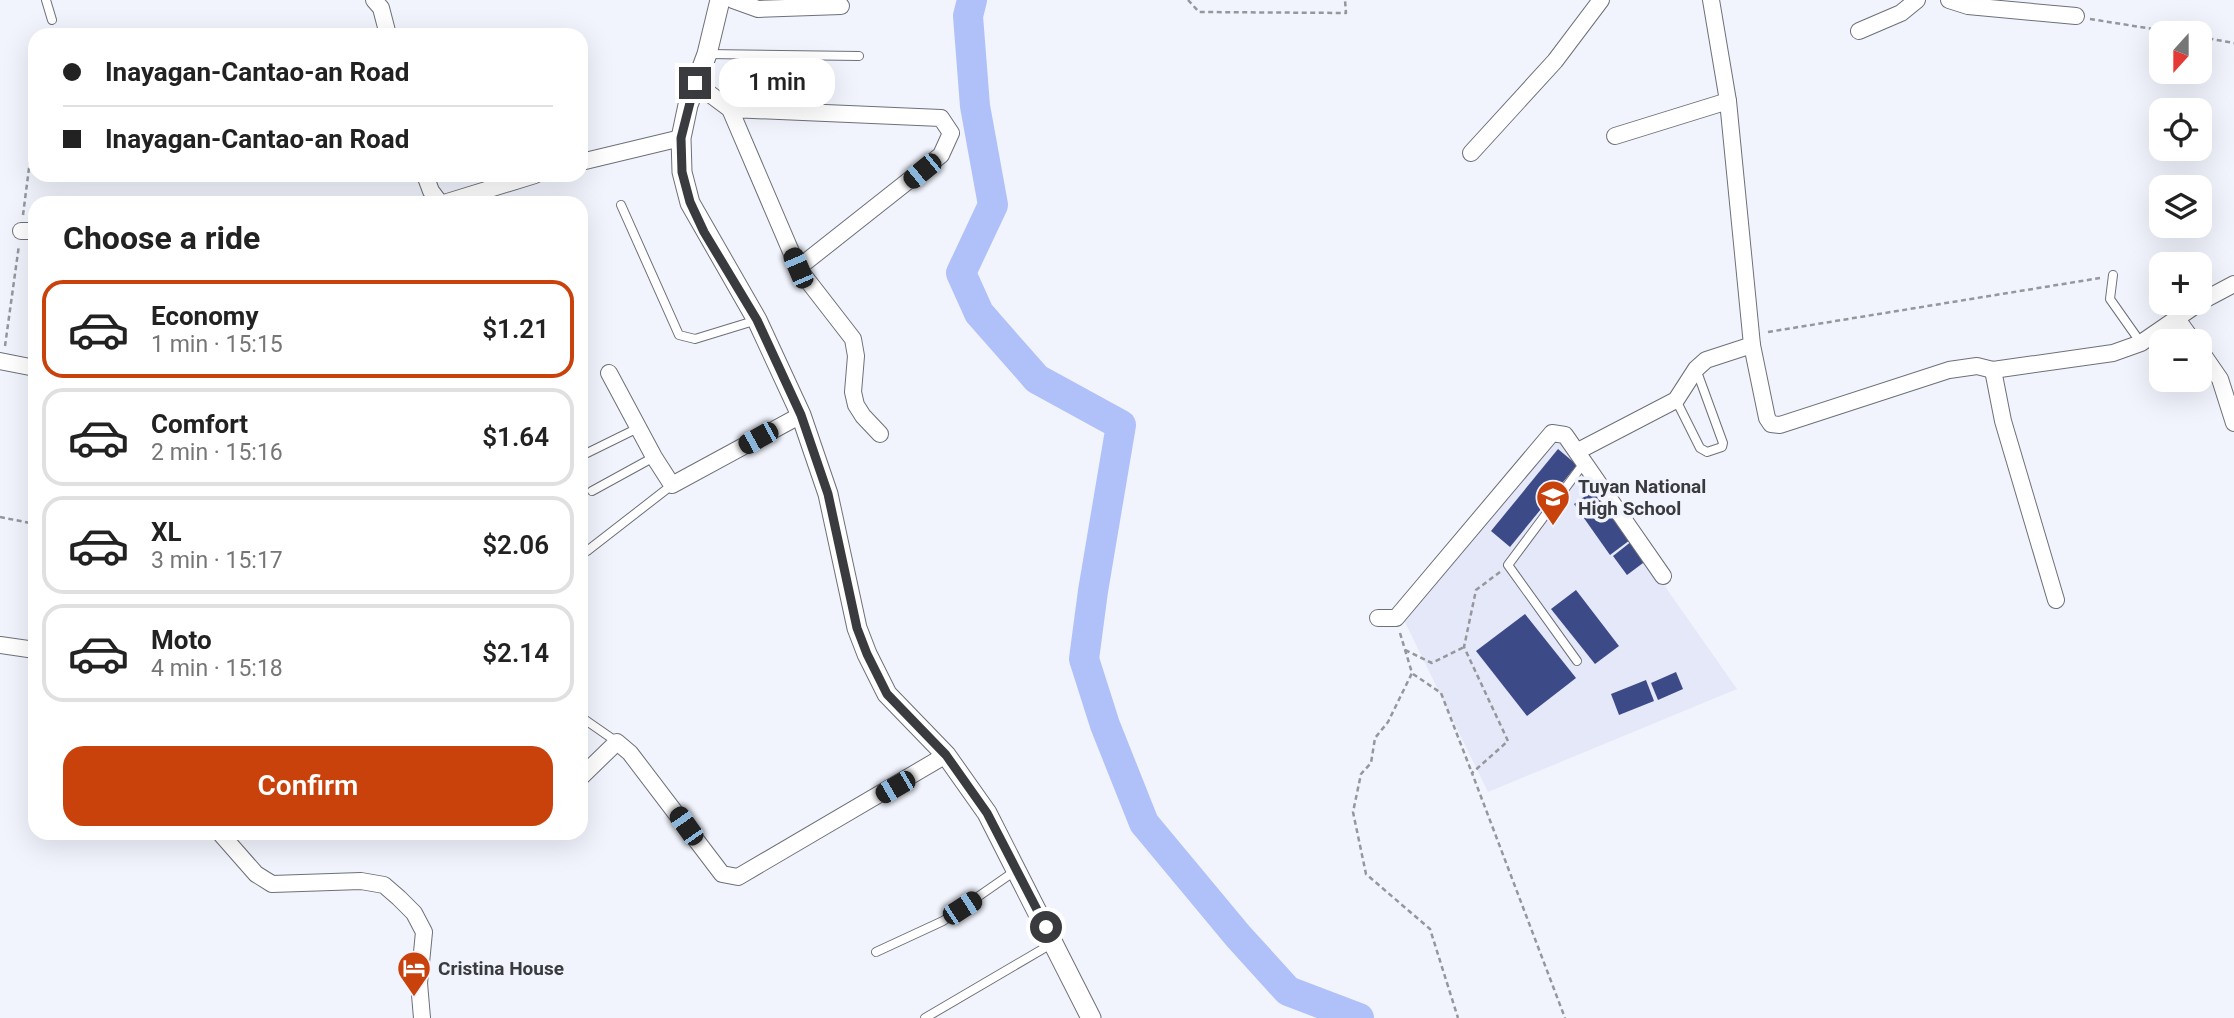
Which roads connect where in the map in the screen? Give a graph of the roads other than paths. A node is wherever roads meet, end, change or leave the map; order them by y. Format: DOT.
graph roads {
  1 [pos="46,0"];
  2 [pos="374,0"];
  3 [pos="720,0"];
  4 [pos="733,0"];
  5 [pos="1601,0"];
  6 [pos="1711,0"];
  7 [pos="1917,0"];
  8 [pos="1949,0"];
  9 [pos="841,6"];
  10 [pos="2076,16"];
  11 [pos="52,20"];
  12 [pos="386,28"];
  13 [pos="1859,31"];
  14 [pos="708,54"];
  15 [pos="859,56"];
  16 [pos="695,83"];
  17 [pos="1728,101"];
  18 [pos="730,109"];
  19 [pos="1615,136"];
  20 [pos="681,138"];
  21 [pos="1471,153"];
  22 [pos="588,160"];
  23 [pos="512,182"];
  24 [pos="465,196"];
  25 [pos="621,205"];
  26 [pos="798,268"];
  27 [pos="2113,275"];
  28 [pos="2234,284"];
  29 [pos="2177,319"];
  30 [pos="757,320"];
  31 [pos="2184,329"];
  32 [pos="1752,340"];
  33 [pos="2141,343"];
  34 [pos="2,361"];
  35 [pos="28,367"];
  36 [pos="2212,367"];
  37 [pos="1696,369"];
  38 [pos="1993,369"];
  39 [pos="609,373"];
  40 [pos="1676,400"];
  41 [pos="801,415"];
  42 [pos="2234,423"];
  43 [pos="638,428"];
  44 [pos="880,434"];
  45 [pos="588,453"];
  46 [pos="654,457"];
  47 [pos="1581,457"];
  48 [pos="672,485"];
  49 [pos="592,491"];
  50 [pos="588,550"];
  51 [pos="1663,576"];
  52 [pos="2056,600"];
  53 [pos="1378,618"];
  54 [pos="0,645"];
  55 [pos="28,649"];
  56 [pos="1577,662"];
  57 [pos="588,722"];
  58 [pos="617,742"];
  59 [pos="946,755"];
  60 [pos="588,770"];
  61 [pos="226,840"];
  62 [pos="1016,870"];
  63 [pos="1054,943"];
  64 [pos="876,952"];
  65 [pos="422,1018"];
  66 [pos="925,1018"];
  67 [pos="1091,1018"];
  1 -- 11 [label="lane"];
  2 -- 12 [label="street"];
  3 -- 14 [label="street"];
  4 -- 9 [label="street"];
  5 -- 21 [label="street"];
  6 -- 17 [label="street"];
  7 -- 13 [label="street"];
  8 -- 10 [label="street"];
  14 -- 15 [label="lane"];
  14 -- 16 [label="street"];
  16 -- 18 [label="street"];
  16 -- 20 [label="street"];
  17 -- 19 [label="street"];
  17 -- 32 [label="street"];
  18 -- 26 [label="street"];
  18 -- 26 [label="street"];
  20 -- 22 [label="street"];
  20 -- 30 [label="street"];
  23 -- 24 [label="street"];
  25 -- 30 [label="lane"];
  26 -- 44 [label="street"];
  27 -- 33 [label="lane"];
  28 -- 29 [label="street"];
  29 -- 31 [label="street"];
  29 -- 33 [label="street"];
  30 -- 41 [label="street"];
  32 -- 37 [label="street"];
  32 -- 38 [label="street"];
  33 -- 38 [label="street"];
  34 -- 35 [label="street"];
  36 -- 42 [label="street"];
  37 -- 40 [label="street"];
  37 -- 40 [label="lane"];
  38 -- 52 [label="street"];
  39 -- 43 [label="street"];
  40 -- 47 [label="street"];
  41 -- 48 [label="street"];
  41 -- 59 [label="street"];
  43 -- 45 [label="lane"];
  43 -- 46 [label="street"];
  46 -- 48 [label="street"];
  46 -- 49 [label="lane"];
  47 -- 51 [label="street"];
  47 -- 53 [label="street"];
  47 -- 56 [label="lane"];
  48 -- 50 [label="lane"];
  54 -- 55 [label="street"];
  57 -- 58 [label="lane"];
  58 -- 59 [label="street"];
  58 -- 60 [label="street"];
  59 -- 62 [label="street"];
  61 -- 65 [label="street"];
  62 -- 63 [label="street"];
  62 -- 64 [label="lane"];
  63 -- 66 [label="lane"];
  63 -- 67 [label="street"];
}
